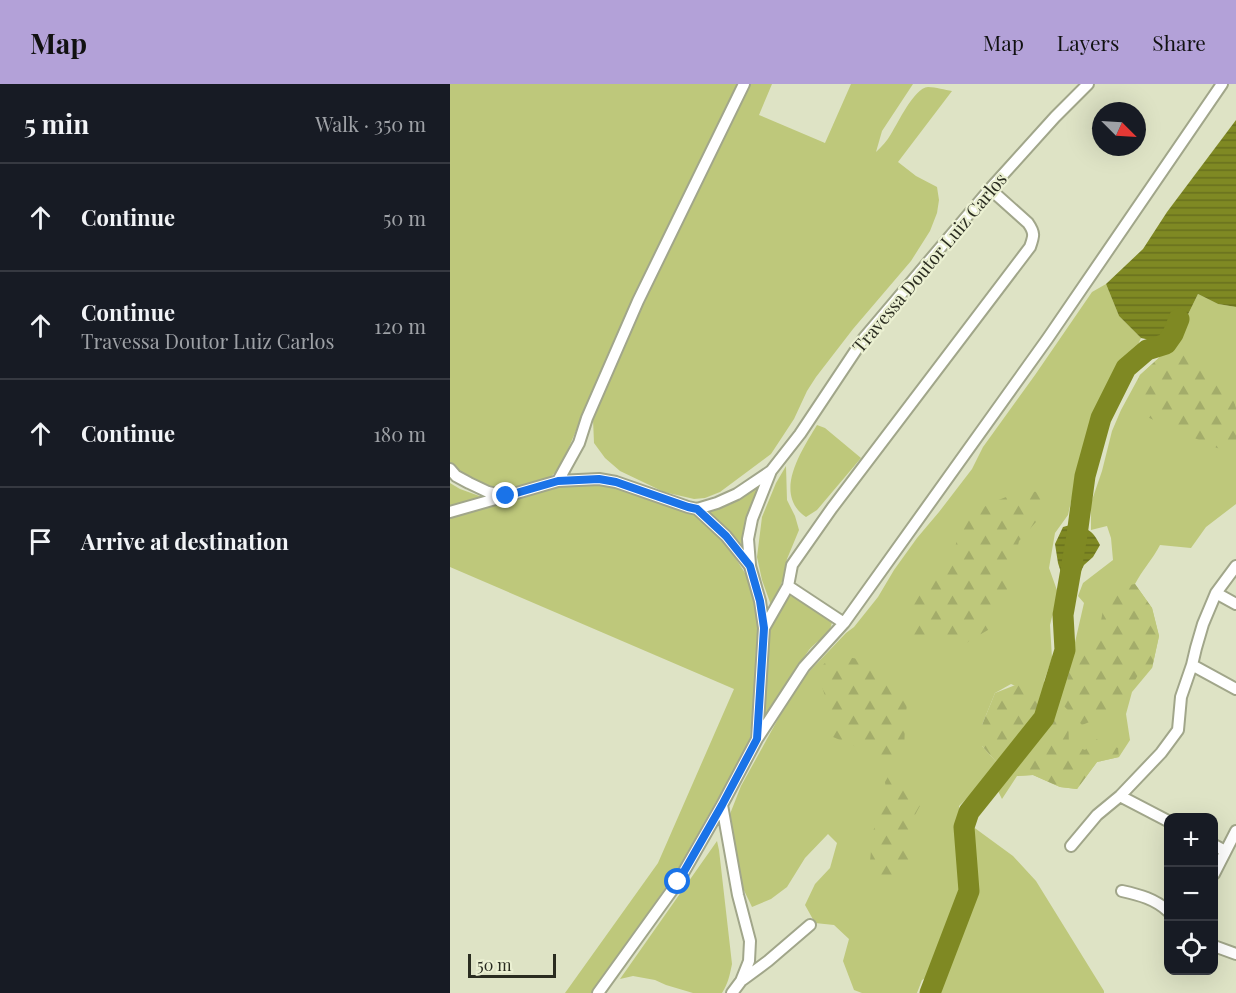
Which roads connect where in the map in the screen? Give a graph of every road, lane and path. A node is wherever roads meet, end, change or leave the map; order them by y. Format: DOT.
graph roads {
  1 [pos="744,84"];
  2 [pos="1088,84"];
  3 [pos="1222,84"];
  4 [pos="990,189"];
  5 [pos="450,469"];
  6 [pos="771,471"];
  7 [pos="558,481"];
  8 [pos="506,496"];
  9 [pos="697,509"];
  10 [pos="450,512"];
  11 [pos="750,566"];
  12 [pos="1236,566"];
  13 [pos="788,586"];
  14 [pos="1216,593"];
  15 [pos="1236,604"];
  16 [pos="844,623"];
  17 [pos="764,628"];
  18 [pos="1192,665"];
  19 [pos="1236,689"];
  20 [pos="757,739"];
  21 [pos="1120,796"];
  22 [pos="722,805"];
  23 [pos="1164,819"];
  24 [pos="1236,831"];
  25 [pos="1071,846"];
  26 [pos="1218,847"];
  27 [pos="1225,851"];
  28 [pos="1217,867"];
  29 [pos="1122,891"];
  30 [pos="1164,907"];
  31 [pos="810,926"];
  32 [pos="1218,947"];
  33 [pos="1236,954"];
  34 [pos="741,981"];
  35 [pos="598,993"];
  36 [pos="732,993"];
  1 -- 7 [label="street"];
  2 -- 4 [label="street, Travessa Doutor Luiz Carlos"];
  3 -- 16 [label="street"];
  4 -- 6 [label="street, Travessa Doutor Luiz Carlos"];
  4 -- 13 [label="street"];
  5 -- 8 [label="street"];
  6 -- 9 [label="street"];
  6 -- 11 [label="street"];
  7 -- 8 [label="street"];
  7 -- 9 [label="street"];
  8 -- 10 [label="street"];
  9 -- 11 [label="street"];
  11 -- 17 [label="street"];
  12 -- 14 [label="street"];
  13 -- 16 [label="street"];
  13 -- 17 [label="street"];
  14 -- 15 [label="street"];
  14 -- 18 [label="street"];
  16 -- 20 [label="street"];
  17 -- 20 [label="street"];
  18 -- 19 [label="street"];
  18 -- 21 [label="street"];
  20 -- 22 [label="street"];
  21 -- 23 [label="street"];
  21 -- 25 [label="street"];
  22 -- 34 [label="street"];
  22 -- 35 [label="street"];
  24 -- 27 [label="street"];
  26 -- 27 [label="street"];
  27 -- 28 [label="street"];
  29 -- 30 [label="street"];
  31 -- 34 [label="street"];
  32 -- 33 [label="street"];
  34 -- 36 [label="street"];
}
